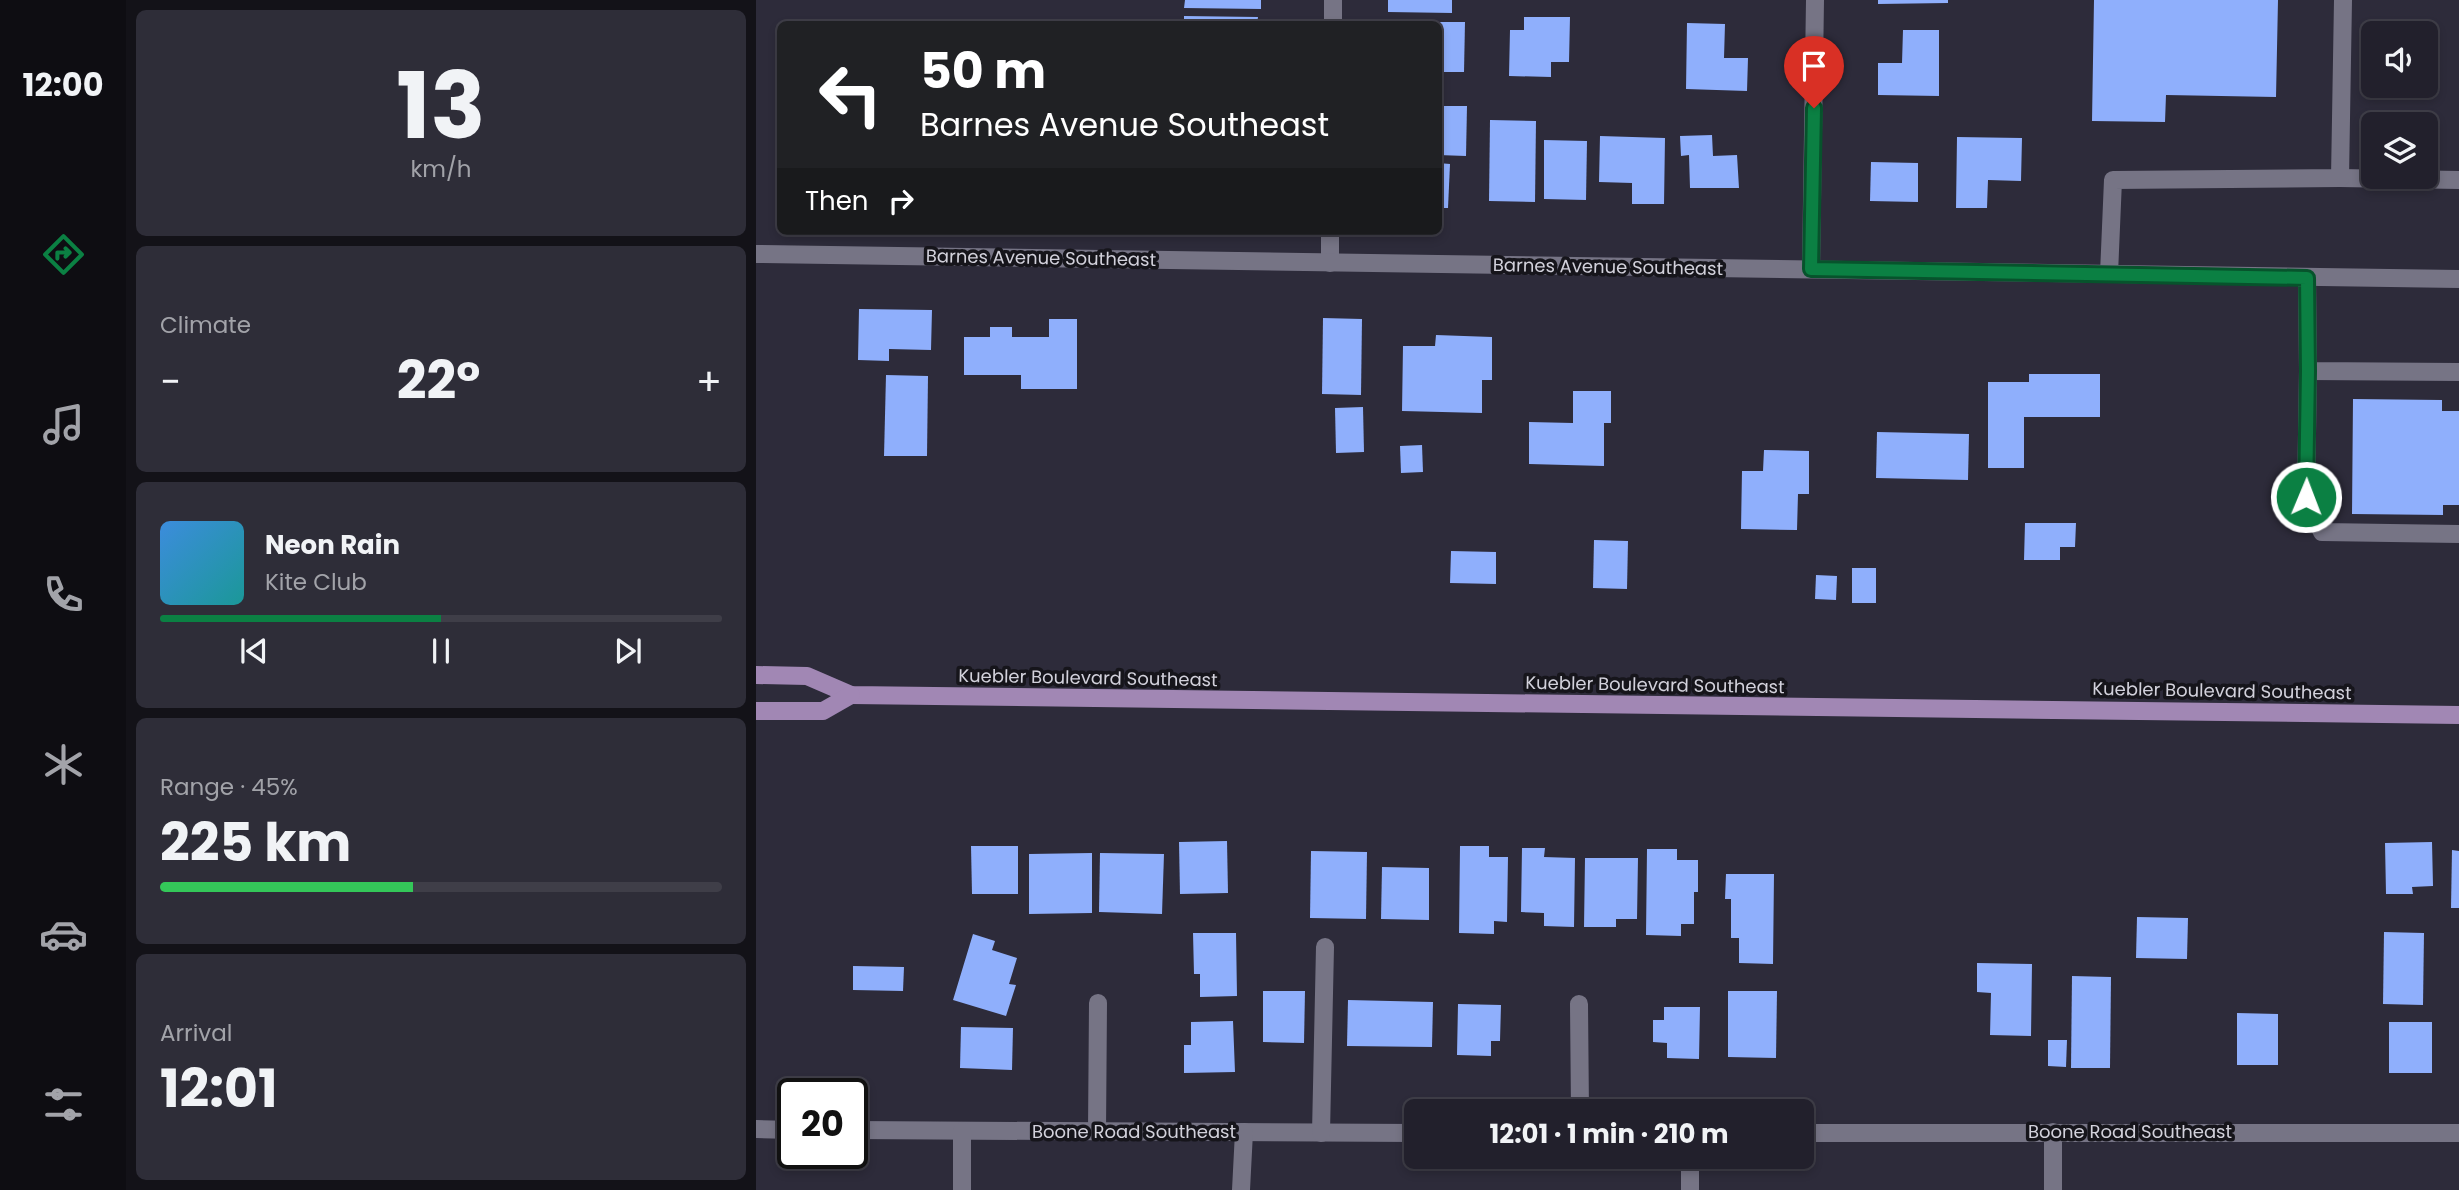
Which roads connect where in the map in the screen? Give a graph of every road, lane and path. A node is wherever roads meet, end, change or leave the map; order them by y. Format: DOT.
graph roads {
  1 [pos="1333,0"];
  2 [pos="1815,0"];
  3 [pos="2343,0"];
  4 [pos="1332,21"];
  5 [pos="2340,177"];
  6 [pos="2459,180"];
  7 [pos="1330,235"];
  8 [pos="756,254"];
  9 [pos="1330,263"];
  10 [pos="1811,269"];
  11 [pos="2109,274"];
  12 [pos="2307,278"];
  13 [pos="2459,279"];
  14 [pos="2308,371"];
  15 [pos="2459,372"];
  16 [pos="2459,534"];
  17 [pos="756,675"];
  18 [pos="851,695"];
  19 [pos="756,711"];
  20 [pos="2459,715"];
  21 [pos="1325,947"];
  22 [pos="1098,1003"];
  23 [pos="1580,1004"];
  24 [pos="1580,1099"];
  25 [pos="756,1129"];
  26 [pos="777,1130"];
  27 [pos="868,1130"];
  28 [pos="962,1131"];
  29 [pos="1097,1132"];
  30 [pos="1244,1132"];
  31 [pos="2053,1132"];
  32 [pos="1321,1133"];
  33 [pos="1404,1133"];
  34 [pos="1814,1133"];
  35 [pos="2459,1133"];
  36 [pos="1690,1169"];
  37 [pos="962,1190"];
  38 [pos="1241,1190"];
  39 [pos="1690,1190"];
  40 [pos="2053,1190"];
  1 -- 4 [label="street"];
  2 -- 10 [label="street"];
  3 -- 5 [label="street"];
  5 -- 6 [label="street"];
  5 -- 11 [label="street"];
  7 -- 9 [label="street"];
  8 -- 9 [label="street, Barnes Avenue Southeast"];
  9 -- 10 [label="street, Barnes Avenue Southeast"];
  10 -- 11 [label="street, Barnes Avenue Southeast"];
  11 -- 12 [label="street, Barnes Avenue Southeast"];
  12 -- 13 [label="street, Barnes Avenue Southeast"];
  12 -- 14 [label="street"];
  14 -- 15 [label="street"];
  14 -- 16 [label="street"];
  17 -- 18 [label="main road, Kuebler Boulevard Southeast"];
  18 -- 19 [label="main road, Kuebler Boulevard Southeast"];
  18 -- 20 [label="main road, Kuebler Boulevard Southeast"];
  21 -- 32 [label="street"];
  22 -- 29 [label="street"];
  23 -- 24 [label="street"];
  25 -- 26 [label="street"];
  27 -- 28 [label="street, Boone Road Southeast"];
  28 -- 29 [label="street, Boone Road Southeast"];
  28 -- 37 [label="street"];
  29 -- 30 [label="street, Boone Road Southeast"];
  30 -- 32 [label="street, Boone Road Southeast"];
  30 -- 38 [label="street"];
  31 -- 34 [label="street, Boone Road Southeast"];
  31 -- 35 [label="street, Boone Road Southeast"];
  31 -- 40 [label="street"];
  32 -- 33 [label="street, Boone Road Southeast"];
  36 -- 39 [label="street"];
}
